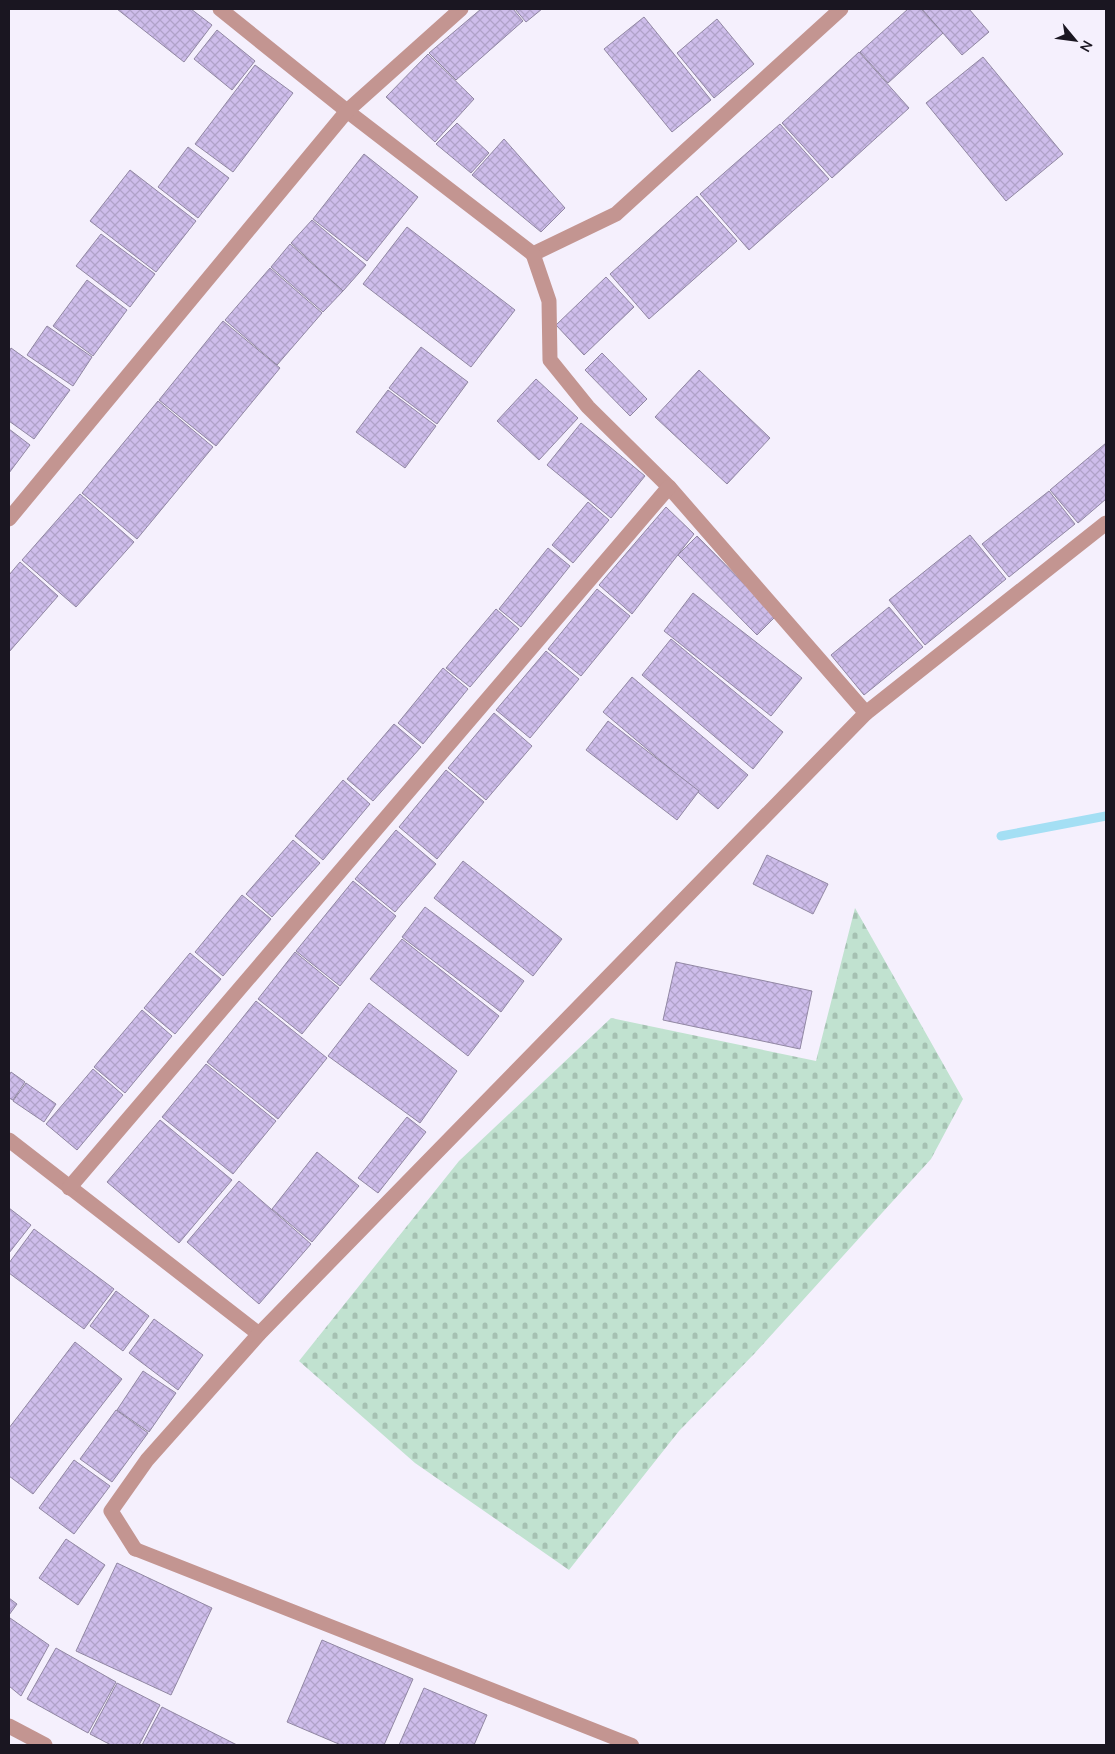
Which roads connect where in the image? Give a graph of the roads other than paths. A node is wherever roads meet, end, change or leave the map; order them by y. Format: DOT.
graph roads {
  1 [pos="220,9"];
  2 [pos="462,9"];
  3 [pos="841,9"];
  4 [pos="347,111"];
  5 [pos="534,254"];
  6 [pos="669,486"];
  7 [pos="9,519"];
  8 [pos="1106,523"];
  9 [pos="866,713"];
  10 [pos="9,1140"];
  11 [pos="69,1188"];
  12 [pos="259,1334"];
  13 [pos="135,1549"];
  14 [pos="9,1726"];
  15 [pos="46,1745"];
  16 [pos="632,1745"];
  1 -- 4 [label="street"];
  2 -- 4 [label="street"];
  3 -- 5 [label="street"];
  4 -- 5 [label="street"];
  4 -- 7 [label="street"];
  5 -- 6 [label="street"];
  6 -- 9 [label="street"];
  6 -- 11 [label="street"];
  8 -- 9 [label="street"];
  9 -- 12 [label="street"];
  10 -- 11 [label="street"];
  11 -- 12 [label="street"];
  12 -- 13 [label="street"];
  13 -- 16 [label="lane"];
  14 -- 15 [label="street"];
}
